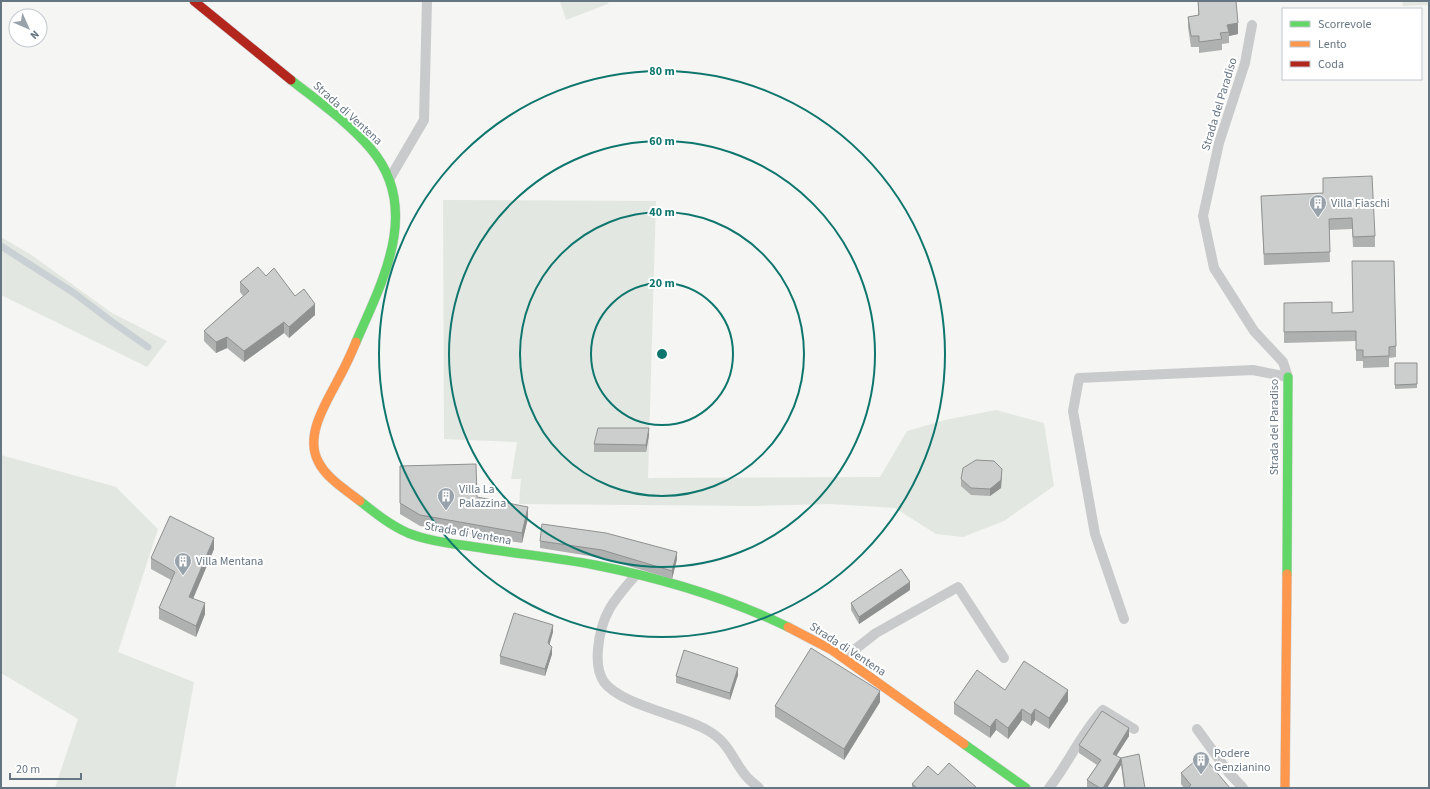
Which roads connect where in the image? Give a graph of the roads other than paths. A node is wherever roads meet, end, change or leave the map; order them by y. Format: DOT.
graph roads {
  1 [pos="194,1"];
  2 [pos="427,1"];
  3 [pos="1252,25"];
  4 [pos="390,179"];
  5 [pos="1288,377"];
  6 [pos="635,576"];
  7 [pos="1124,619"];
  8 [pos="844,658"];
  9 [pos="1004,658"];
  10 [pos="1134,729"];
  11 [pos="1197,729"];
  12 [pos="759,788"];
  13 [pos="1026,788"];
  14 [pos="1049,788"];
  15 [pos="1243,788"];
  16 [pos="1285,788"];
  1 -- 4 [label="street, Strada di Ventena"];
  2 -- 4 [label="lane"];
  3 -- 5 [label="lane, Strada del Paradiso"];
  4 -- 6 [label="street, Strada di Ventena"];
  5 -- 7 [label="lane"];
  5 -- 16 [label="street, Strada del Paradiso"];
  6 -- 8 [label="street, Strada di Ventena"];
  6 -- 12 [label="lane"];
  8 -- 9 [label="lane"];
  8 -- 13 [label="street, Strada di Ventena"];
  10 -- 14 [label="lane"];
  11 -- 15 [label="lane"];
}
